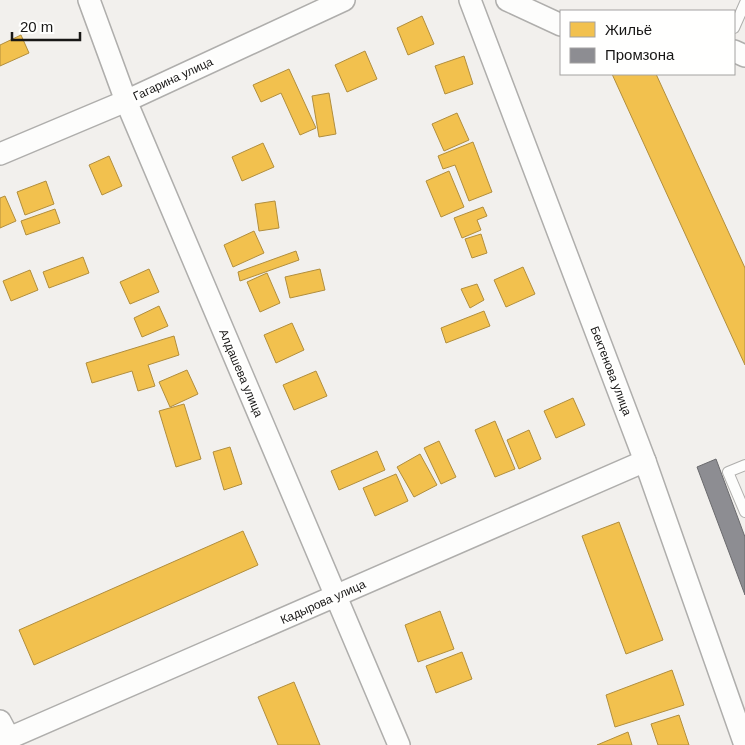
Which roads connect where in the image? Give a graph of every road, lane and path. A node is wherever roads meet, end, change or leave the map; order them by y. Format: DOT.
graph roads {
  1 [pos="89,0"];
  2 [pos="344,0"];
  3 [pos="470,0"];
  4 [pos="507,0"];
  5 [pos="745,4"];
  6 [pos="560,25"];
  7 [pos="735,26"];
  8 [pos="126,101"];
  9 [pos="0,154"];
  10 [pos="646,461"];
  11 [pos="745,465"];
  12 [pos="745,512"];
  13 [pos="336,596"];
  14 [pos="3,734"];
  15 [pos="399,745"];
  16 [pos="745,745"];
  1 -- 8 [label="street, Алдашева улица"];
  2 -- 8 [label="street, Гагарина улица"];
  3 -- 10 [label="street, Бектенова улица"];
  4 -- 6 [label="street"];
  5 -- 7 [label="lane"];
  8 -- 9 [label="street, Гагарина улица"];
  8 -- 13 [label="street, Алдашева улица"];
  10 -- 13 [label="street, Кадырова улица"];
  10 -- 16 [label="street, Бектенова улица"];
  11 -- 12 [label="lane"];
  13 -- 14 [label="street, Кадырова улица"];
  13 -- 15 [label="street, Алдашева улица"];
}
